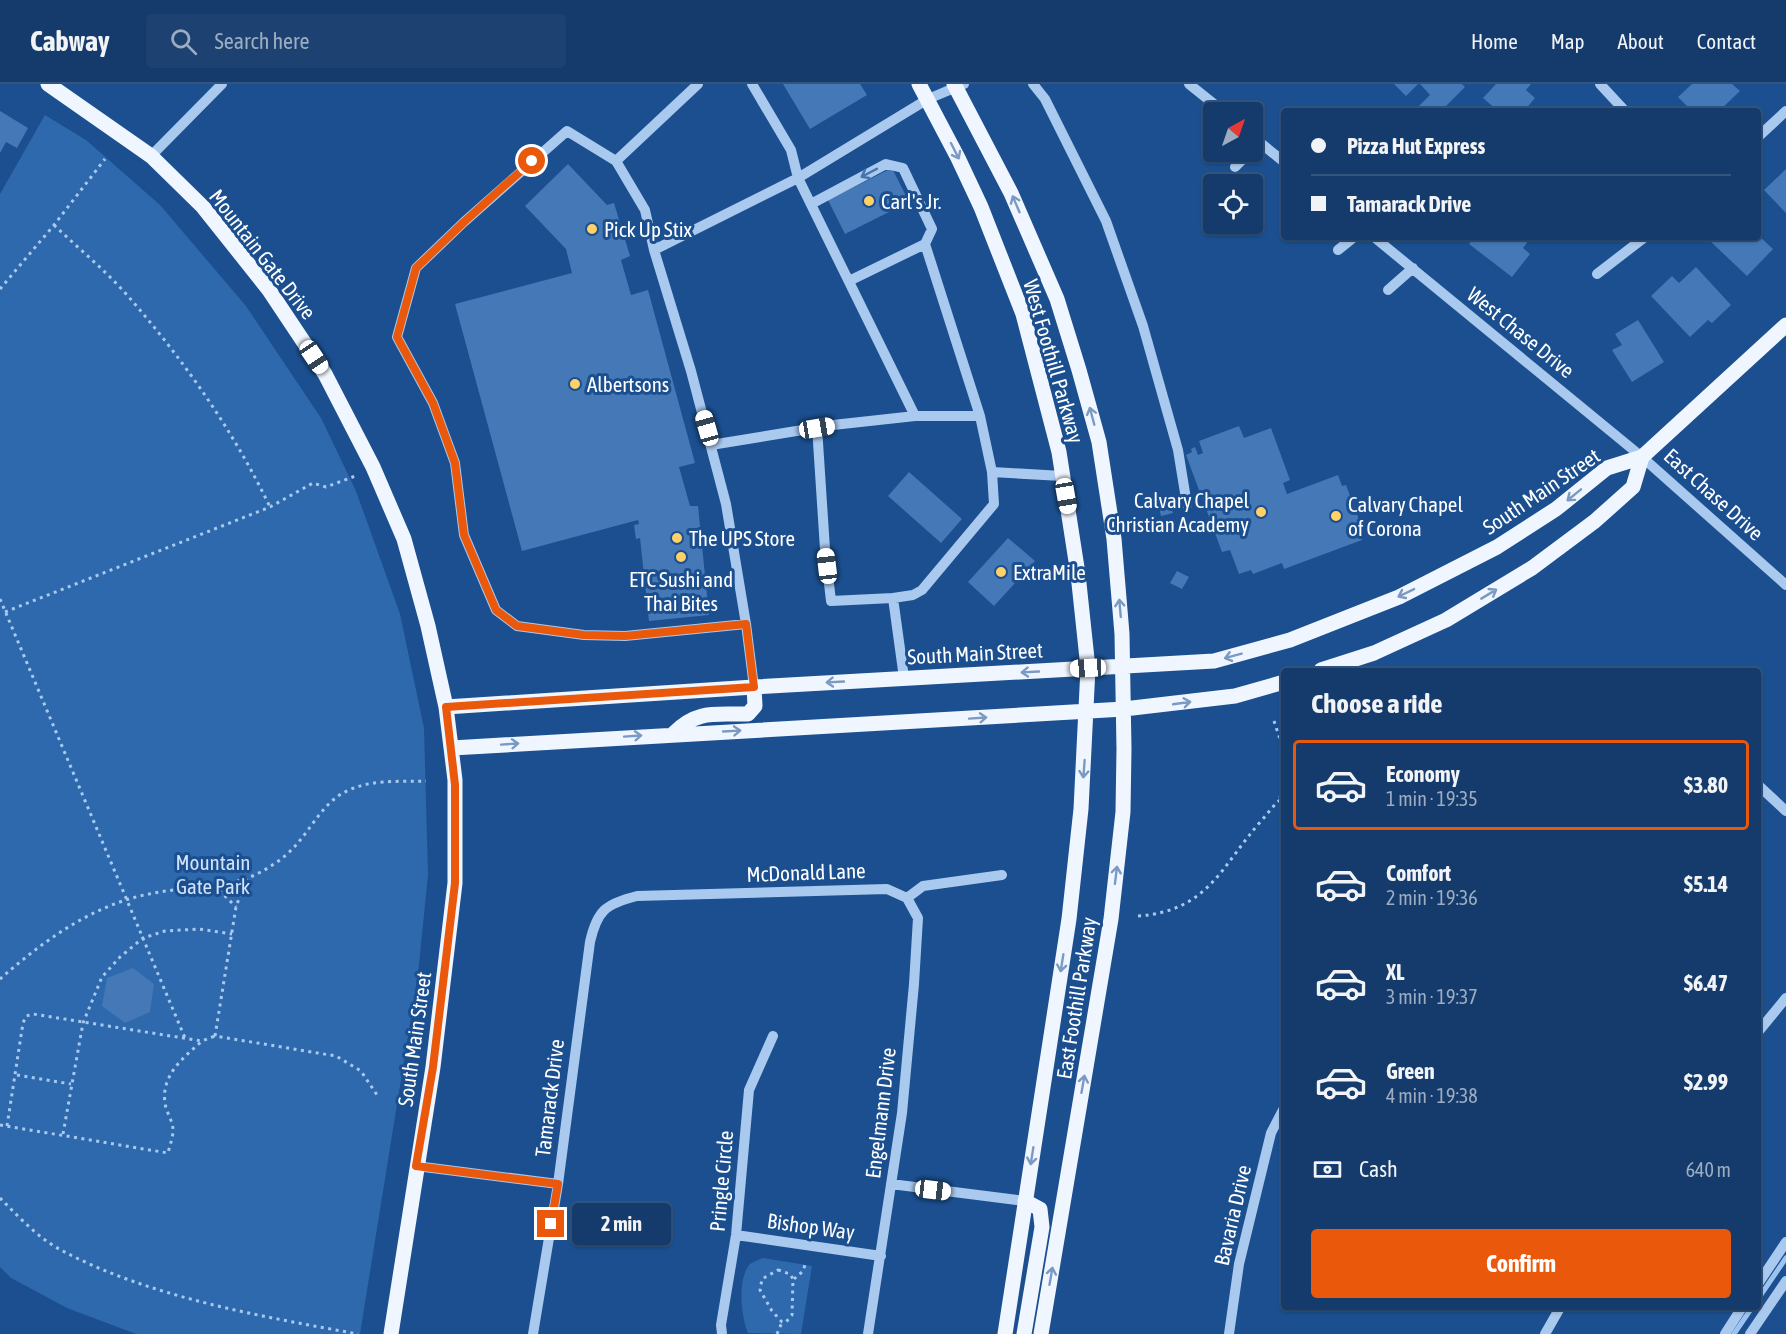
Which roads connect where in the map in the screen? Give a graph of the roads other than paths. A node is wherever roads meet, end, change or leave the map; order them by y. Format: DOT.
graph roads {
  1 [pos="48,84"];
  2 [pos="222,84"];
  3 [pos="698,84"];
  4 [pos="752,84"];
  5 [pos="919,84"];
  6 [pos="1034,84"];
  7 [pos="1190,84"];
  8 [pos="1600,84"];
  9 [pos="958,85"];
  10 [pos="928,99"];
  11 [pos="1212,102"];
  12 [pos="1622,108"];
  13 [pos="1786,111"];
  14 [pos="1761,134"];
  15 [pos="1263,150"];
  16 [pos="151,156"];
  17 [pos="1281,160"];
  18 [pos="616,161"];
  19 [pos="1239,162"];
  20 [pos="1235,167"];
  21 [pos="798,178"];
  22 [pos="811,204"];
  23 [pos="1350,240"];
  24 [pos="1378,240"];
  25 [pos="1641,240"];
  26 [pos="925,244"];
  27 [pos="654,249"];
  28 [pos="1338,250"];
  29 [pos="1413,268"];
  30 [pos="1597,274"];
  31 [pos="849,281"];
  32 [pos="1388,290"];
  33 [pos="1786,325"];
  34 [pos="915,416"];
  35 [pos="980,416"];
  36 [pos="817,428"];
  37 [pos="711,445"];
  38 [pos="1642,457"];
  39 [pos="992,472"];
  40 [pos="1062,476"];
  41 [pos="1187,505"];
  42 [pos="1786,585"];
  43 [pos="893,598"];
  44 [pos="746,624"];
  45 [pos="1123,667"];
  46 [pos="1088,668"];
  47 [pos="1328,668"];
  48 [pos="904,678"];
  49 [pos="1281,683"];
  50 [pos="754,687"];
  51 [pos="446,707"];
  52 [pos="1124,709"];
  53 [pos="1087,711"];
  54 [pos="674,734"];
  55 [pos="452,748"];
  56 [pos="1761,788"];
  57 [pos="1786,811"];
  58 [pos="1002,875"];
  59 [pos="908,898"];
  60 [pos="606,907"];
  61 [pos="1786,998"];
  62 [pos="1761,1028"];
  63 [pos="773,1036"];
  64 [pos="1281,1114"];
  65 [pos="416,1166"];
  66 [pos="558,1184"];
  67 [pos="891,1184"];
  68 [pos="1025,1202"];
  69 [pos="736,1235"];
  70 [pos="1786,1242"];
  71 [pos="881,1256"];
  72 [pos="1761,1280"];
  73 [pos="1786,1281"];
  74 [pos="1559,1310"];
  75 [pos="1740,1310"];
  76 [pos="391,1334"];
  77 [pos="533,1334"];
  78 [pos="722,1334"];
  79 [pos="868,1334"];
  80 [pos="1005,1334"];
  81 [pos="1024,1334"];
  82 [pos="1041,1334"];
  83 [pos="1229,1334"];
  84 [pos="1545,1334"];
  85 [pos="1725,1334"];
  86 [pos="1750,1334"];
  1 -- 16 [label="main road, Mountain Gate Drive"];
  2 -- 16 [label="street"];
  3 -- 18 [label="street"];
  4 -- 21 [label="street"];
  5 -- 10 [label="main road, West Foothill Parkway"];
  6 -- 41 [label="street"];
  7 -- 11 [label="street"];
  8 -- 12 [label="street"];
  9 -- 10 [label="street"];
  45 -- 9 [label="main road, West Foothill Parkway, one-way"];
  10 -- 21 [label="street"];
  10 -- 40 [label="main road, West Foothill Parkway, one-way"];
  13 -- 14 [label="street"];
  15 -- 17 [label="street"];
  16 -- 51 [label="main road, Mountain Gate Drive"];
  18 -- 27 [label="street"];
  18 -- 44 [label="street"];
  19 -- 20 [label="street"];
  21 -- 22 [label="street"];
  21 -- 27 [label="street"];
  26 -- 22 [label="street, one-way"];
  22 -- 31 [label="street"];
  23 -- 28 [label="street"];
  24 -- 29 [label="street, West Chase Drive"];
  25 -- 30 [label="street"];
  26 -- 31 [label="street"];
  26 -- 35 [label="street"];
  27 -- 37 [label="street"];
  29 -- 32 [label="street"];
  29 -- 38 [label="street, West Chase Drive"];
  31 -- 34 [label="street"];
  33 -- 38 [label="main road, South Main Street"];
  34 -- 35 [label="street"];
  34 -- 36 [label="street"];
  35 -- 39 [label="street"];
  36 -- 37 [label="street"];
  36 -- 43 [label="street"];
  37 -- 44 [label="street"];
  38 -- 42 [label="street, East Chase Drive"];
  38 -- 45 [label="main road, South Main Street, one-way"];
  47 -- 38 [label="main road, one-way"];
  39 -- 40 [label="street"];
  39 -- 43 [label="street"];
  40 -- 46 [label="main road, West Foothill Parkway"];
  43 -- 48 [label="street"];
  44 -- 50 [label="street"];
  45 -- 46 [label="main road, South Main Street"];
  45 -- 52 [label="main road, East Foothill Parkway"];
  46 -- 48 [label="main road, South Main Street, one-way"];
  46 -- 53 [label="main road, East Foothill Parkway"];
  48 -- 50 [label="main road, South Main Street, one-way"];
  52 -- 49 [label="main road, one-way"];
  50 -- 51 [label="main road, South Main Street"];
  50 -- 54 [label="main road"];
  51 -- 55 [label="main road, South Main Street"];
  52 -- 53 [label="main road"];
  82 -- 52 [label="main road, East Foothill Parkway, one-way"];
  54 -- 53 [label="main road, one-way"];
  53 -- 68 [label="main road, East Foothill Parkway, one-way"];
  55 -- 54 [label="main road, one-way"];
  55 -- 65 [label="main road, South Main Street"];
  56 -- 57 [label="street"];
  58 -- 59 [label="street"];
  59 -- 60 [label="street, McDonald Lane"];
  59 -- 67 [label="street, Engelmann Drive"];
  60 -- 66 [label="street, Tamarack Drive"];
  61 -- 62 [label="street"];
  63 -- 69 [label="street, Pringle Circle"];
  64 -- 83 [label="street, Bavaria Drive"];
  65 -- 66 [label="street"];
  65 -- 76 [label="main road, South Main Street"];
  66 -- 77 [label="street, Tamarack Drive"];
  67 -- 68 [label="street"];
  67 -- 71 [label="street, Engelmann Drive"];
  68 -- 80 [label="main road, East Foothill Parkway"];
  68 -- 81 [label="main road"];
  69 -- 71 [label="street, Bishop Way"];
  69 -- 78 [label="street, Pringle Circle"];
  70 -- 72 [label="street"];
  71 -- 79 [label="street, Engelmann Drive"];
  73 -- 86 [label="street"];
  74 -- 84 [label="street"];
  75 -- 85 [label="street"];
}
